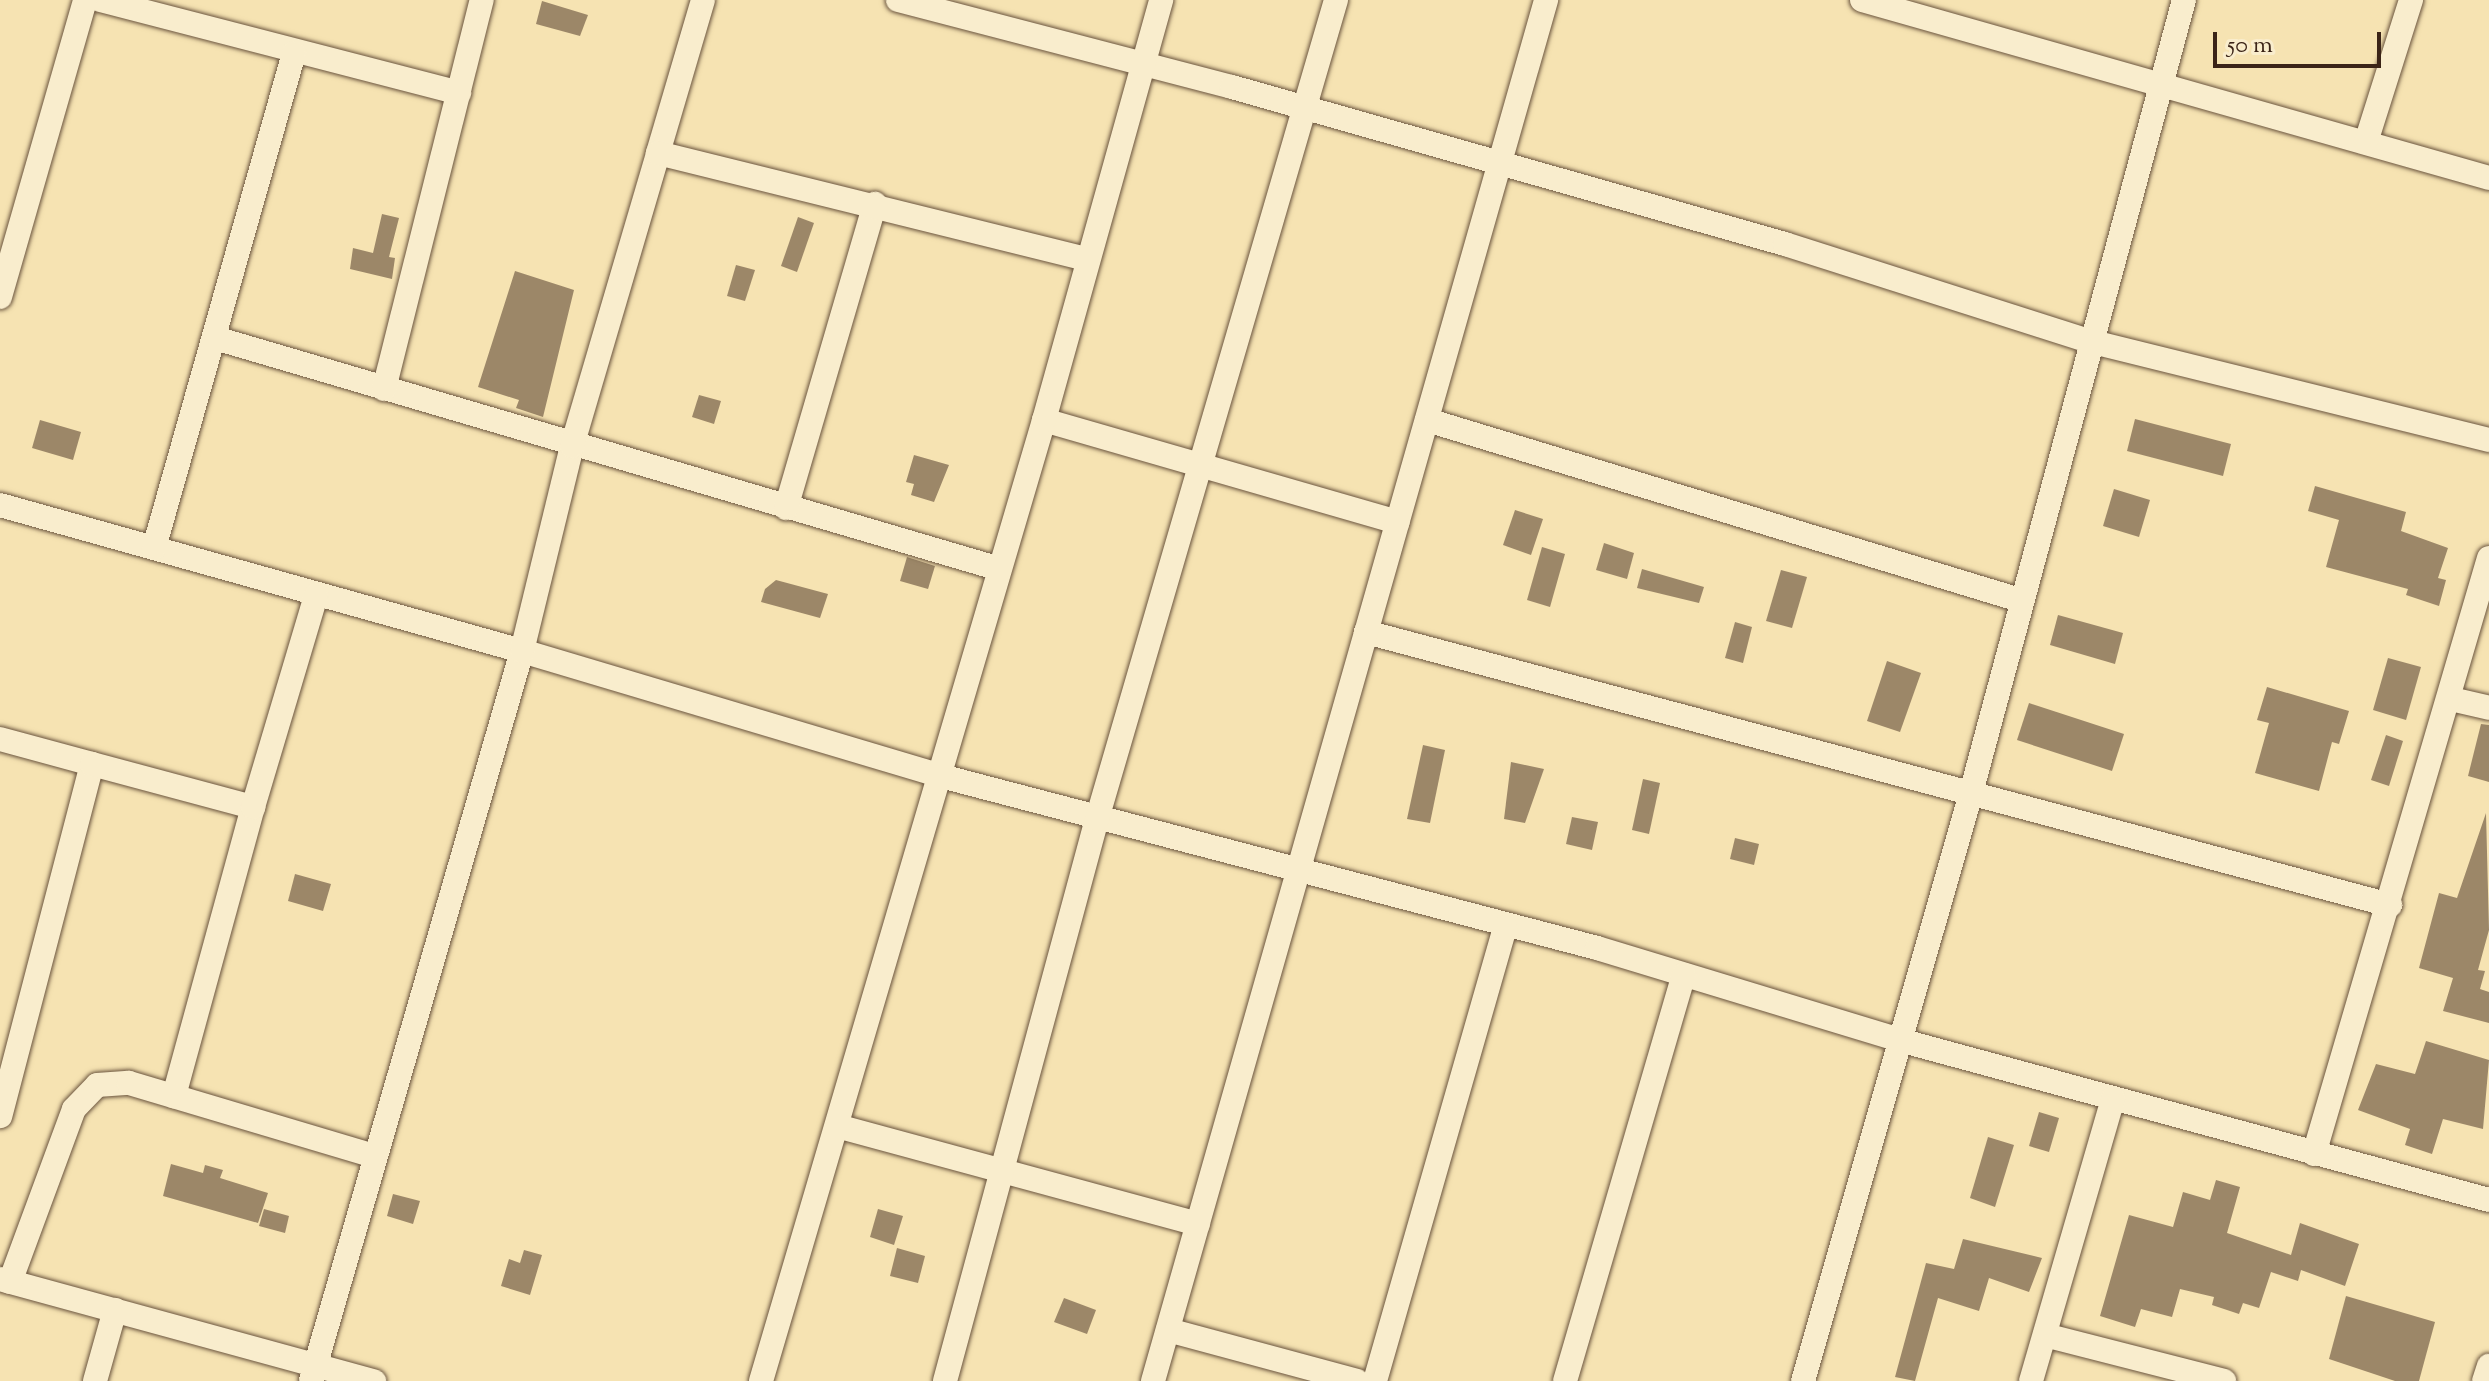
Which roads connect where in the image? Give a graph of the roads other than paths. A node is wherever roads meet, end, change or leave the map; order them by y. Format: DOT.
graph roads {
  1 [pos="85,0"];
  2 [pos="100,0"];
  3 [pos="482,0"];
  4 [pos="703,0"];
  5 [pos="898,0"];
  6 [pos="1161,0"];
  7 [pos="1336,0"];
  8 [pos="1546,0"];
  9 [pos="1862,0"];
  10 [pos="2184,0"];
  11 [pos="2411,0"];
  12 [pos="1940,10"];
  13 [pos="294,53"];
  14 [pos="1141,64"];
  15 [pos="2161,84"];
  16 [pos="459,93"];
  17 [pos="1303,109"];
  18 [pos="2366,142"];
  19 [pos="658,153"];
  20 [pos="1499,166"];
  21 [pos="2489,178"];
  22 [pos="875,204"];
  23 [pos="1085,259"];
  24 [pos="0,297"];
  25 [pos="215,338"];
  26 [pos="2093,342"];
  27 [pos="384,389"];
  28 [pos="1044,420"];
  29 [pos="1427,420"];
  30 [pos="2489,440"];
  31 [pos="572,446"];
  32 [pos="1199,464"];
  33 [pos="0,505"];
  34 [pos="786,508"];
  35 [pos="1398,522"];
  36 [pos="154,548"];
  37 [pos="2489,558"];
  38 [pos="1000,569"];
  39 [pos="316,595"];
  40 [pos="2020,600"];
  41 [pos="1366,632"];
  42 [pos="522,651"];
  43 [pos="2451,699"];
  44 [pos="2489,708"];
  45 [pos="0,739"];
  46 [pos="92,764"];
  47 [pos="941,776"];
  48 [pos="1971,793"];
  49 [pos="253,807"];
  50 [pos="1097,819"];
  51 [pos="1299,871"];
  52 [pos="2390,905"];
  53 [pos="1505,927"];
  54 [pos="1684,975"];
  55 [pos="1903,1041"];
  56 [pos="174,1096"];
  57 [pos="2113,1099"];
  58 [pos="0,1116"];
  59 [pos="837,1126"];
  60 [pos="2314,1154"];
  61 [pos="374,1156"];
  62 [pos="1001,1173"];
  63 [pos="2489,1200"];
  64 [pos="1198,1224"];
  65 [pos="5,1281"];
  66 [pos="115,1310"];
  67 [pos="1168,1330"];
  68 [pos="2045,1335"];
  69 [pos="2489,1366"];
  70 [pos="313,1373"];
  71 [pos="95,1381"];
  72 [pos="374,1381"];
  73 [pos="761,1381"];
  74 [pos="945,1381"];
  75 [pos="1153,1381"];
  76 [pos="1357,1381"];
  77 [pos="1375,1381"];
  78 [pos="1565,1381"];
  79 [pos="1803,1381"];
  80 [pos="2031,1381"];
  81 [pos="2224,1381"];
  82 [pos="2484,1381"];
  1 -- 24 [label="street"];
  2 -- 13 [label="street"];
  3 -- 16 [label="street"];
  4 -- 19 [label="street"];
  5 -- 14 [label="street"];
  6 -- 14 [label="street"];
  7 -- 17 [label="street"];
  8 -- 20 [label="street"];
  9 -- 12 [label="street"];
  10 -- 15 [label="street"];
  11 -- 18 [label="street"];
  12 -- 15 [label="street"];
  13 -- 16 [label="street"];
  13 -- 25 [label="street"];
  14 -- 17 [label="street"];
  14 -- 23 [label="street"];
  15 -- 18 [label="street"];
  15 -- 26 [label="street"];
  16 -- 27 [label="street"];
  17 -- 20 [label="street"];
  17 -- 32 [label="street"];
  18 -- 21 [label="street"];
  19 -- 22 [label="street"];
  19 -- 31 [label="street"];
  20 -- 26 [label="street"];
  20 -- 29 [label="street"];
  22 -- 23 [label="street"];
  22 -- 34 [label="street"];
  23 -- 28 [label="street"];
  25 -- 27 [label="street"];
  25 -- 36 [label="street"];
  26 -- 30 [label="street"];
  26 -- 40 [label="street"];
  27 -- 31 [label="street"];
  28 -- 32 [label="street"];
  28 -- 38 [label="street"];
  29 -- 35 [label="street"];
  29 -- 40 [label="street"];
  31 -- 34 [label="street"];
  31 -- 42 [label="street"];
  32 -- 35 [label="street"];
  32 -- 50 [label="street"];
  33 -- 36 [label="street"];
  34 -- 38 [label="street"];
  35 -- 41 [label="street"];
  36 -- 39 [label="street"];
  37 -- 43 [label="street"];
  38 -- 47 [label="street"];
  39 -- 42 [label="street"];
  39 -- 49 [label="street"];
  40 -- 48 [label="street"];
  41 -- 48 [label="street"];
  41 -- 51 [label="street"];
  42 -- 47 [label="street"];
  42 -- 61 [label="street"];
  43 -- 44 [label="street"];
  43 -- 52 [label="street"];
  45 -- 46 [label="street"];
  46 -- 49 [label="street"];
  46 -- 58 [label="street"];
  47 -- 50 [label="street"];
  47 -- 59 [label="street"];
  48 -- 52 [label="street"];
  48 -- 55 [label="street"];
  49 -- 56 [label="street"];
  50 -- 51 [label="street"];
  50 -- 62 [label="street"];
  51 -- 53 [label="street"];
  51 -- 64 [label="street"];
  52 -- 60 [label="street"];
  53 -- 54 [label="street"];
  53 -- 77 [label="street"];
  54 -- 55 [label="street"];
  54 -- 78 [label="street"];
  55 -- 57 [label="street"];
  55 -- 79 [label="street"];
  56 -- 61 [label="street"];
  56 -- 65 [label="street"];
  57 -- 60 [label="street"];
  57 -- 68 [label="street"];
  59 -- 62 [label="street"];
  59 -- 73 [label="street"];
  60 -- 63 [label="street"];
  61 -- 70 [label="street"];
  62 -- 64 [label="street"];
  62 -- 74 [label="street"];
  64 -- 67 [label="street"];
  65 -- 66 [label="street"];
  66 -- 70 [label="street"];
  66 -- 71 [label="street"];
  67 -- 75 [label="street"];
  67 -- 76 [label="street"];
  68 -- 80 [label="street"];
  68 -- 81 [label="street"];
  69 -- 82 [label="street"];
  70 -- 72 [label="street"];
}
